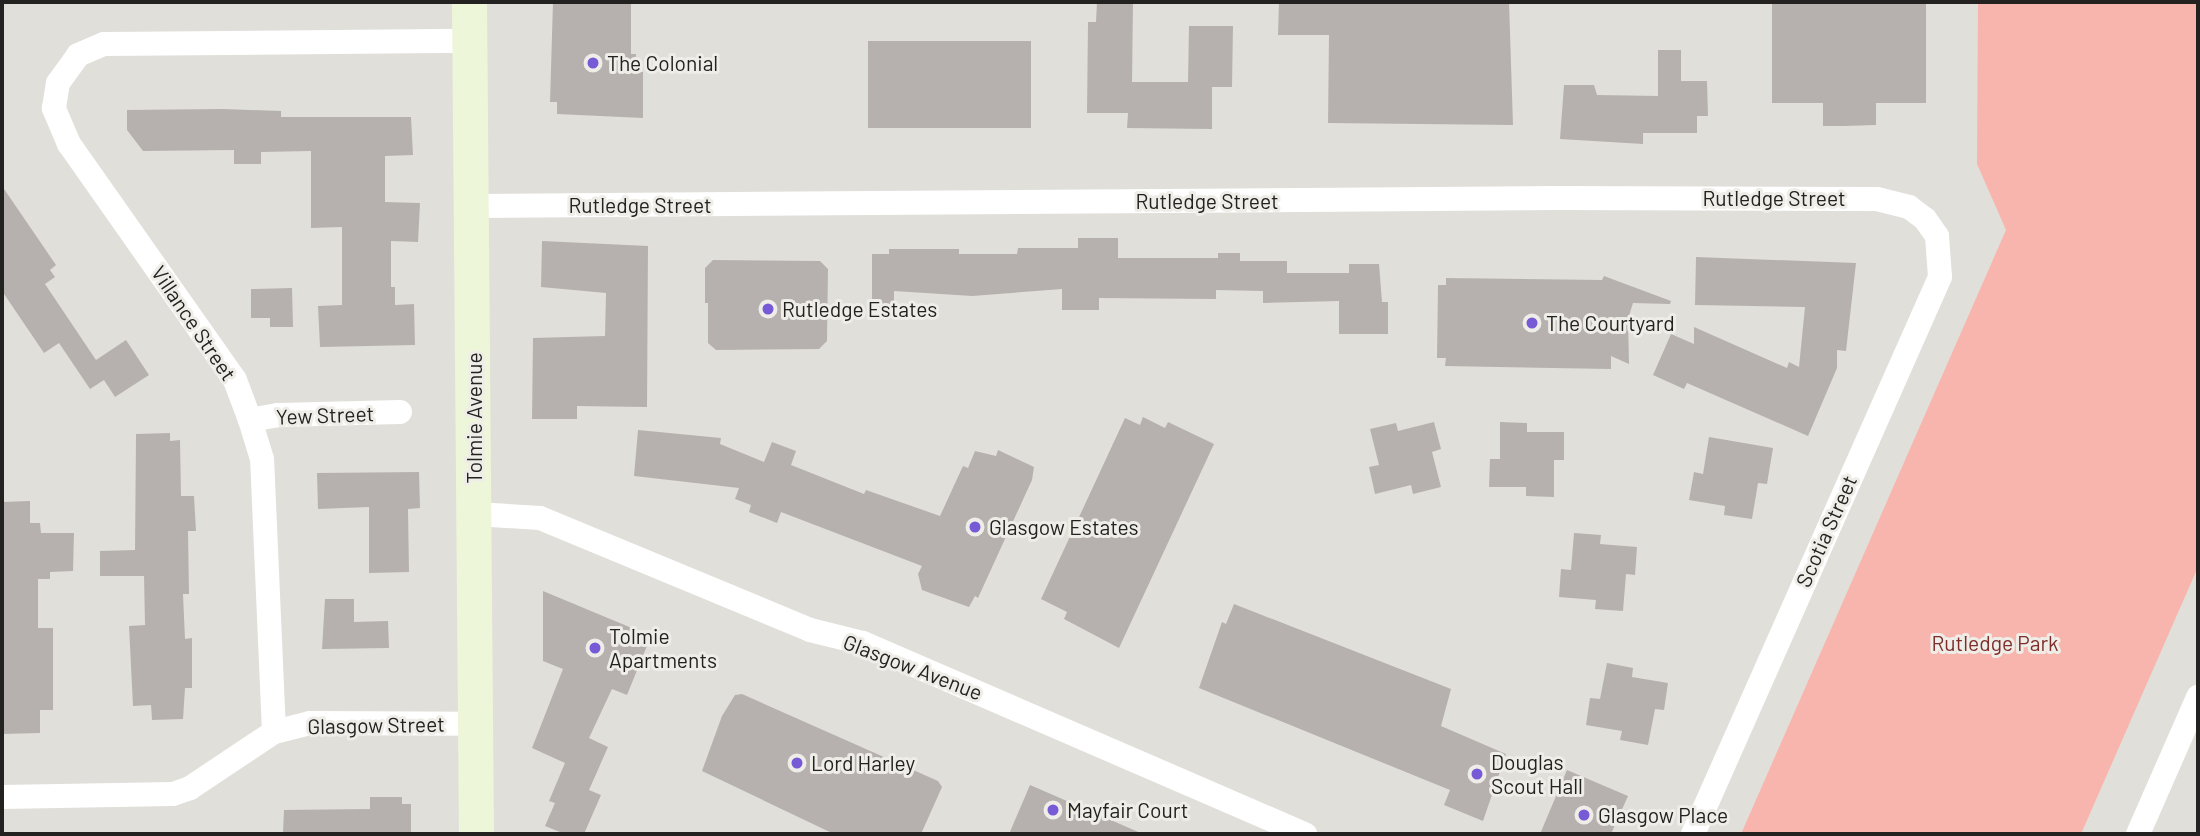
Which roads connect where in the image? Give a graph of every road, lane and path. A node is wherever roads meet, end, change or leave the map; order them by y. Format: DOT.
graph roads {
  1 [pos="470,2"];
  2 [pos="470,41"];
  3 [pos="472,206"];
  4 [pos="1932,227"];
  5 [pos="400,412"];
  6 [pos="250,420"];
  7 [pos="475,514"];
  8 [pos="2198,696"];
  9 [pos="476,724"];
  10 [pos="274,732"];
  11 [pos="2,797"];
  12 [pos="476,834"];
  13 [pos="1305,834"];
  14 [pos="1693,834"];
  15 [pos="2138,834"];
  1 -- 2 [label="street, Tolmie Avenue"];
  2 -- 3 [label="street, Tolmie Avenue"];
  2 -- 6 [label="street, Villance Street"];
  3 -- 4 [label="street, Rutledge Street"];
  3 -- 7 [label="street, Tolmie Avenue"];
  4 -- 14 [label="street, Scotia Street"];
  5 -- 6 [label="street, Yew Street"];
  6 -- 10 [label="street, Villance Street"];
  7 -- 9 [label="street, Tolmie Avenue"];
  7 -- 13 [label="street, Glasgow Avenue"];
  8 -- 15 [label="street"];
  9 -- 10 [label="street, Glasgow Street"];
  9 -- 12 [label="street, Tolmie Avenue"];
  10 -- 11 [label="street, Glasgow Street"];
}
